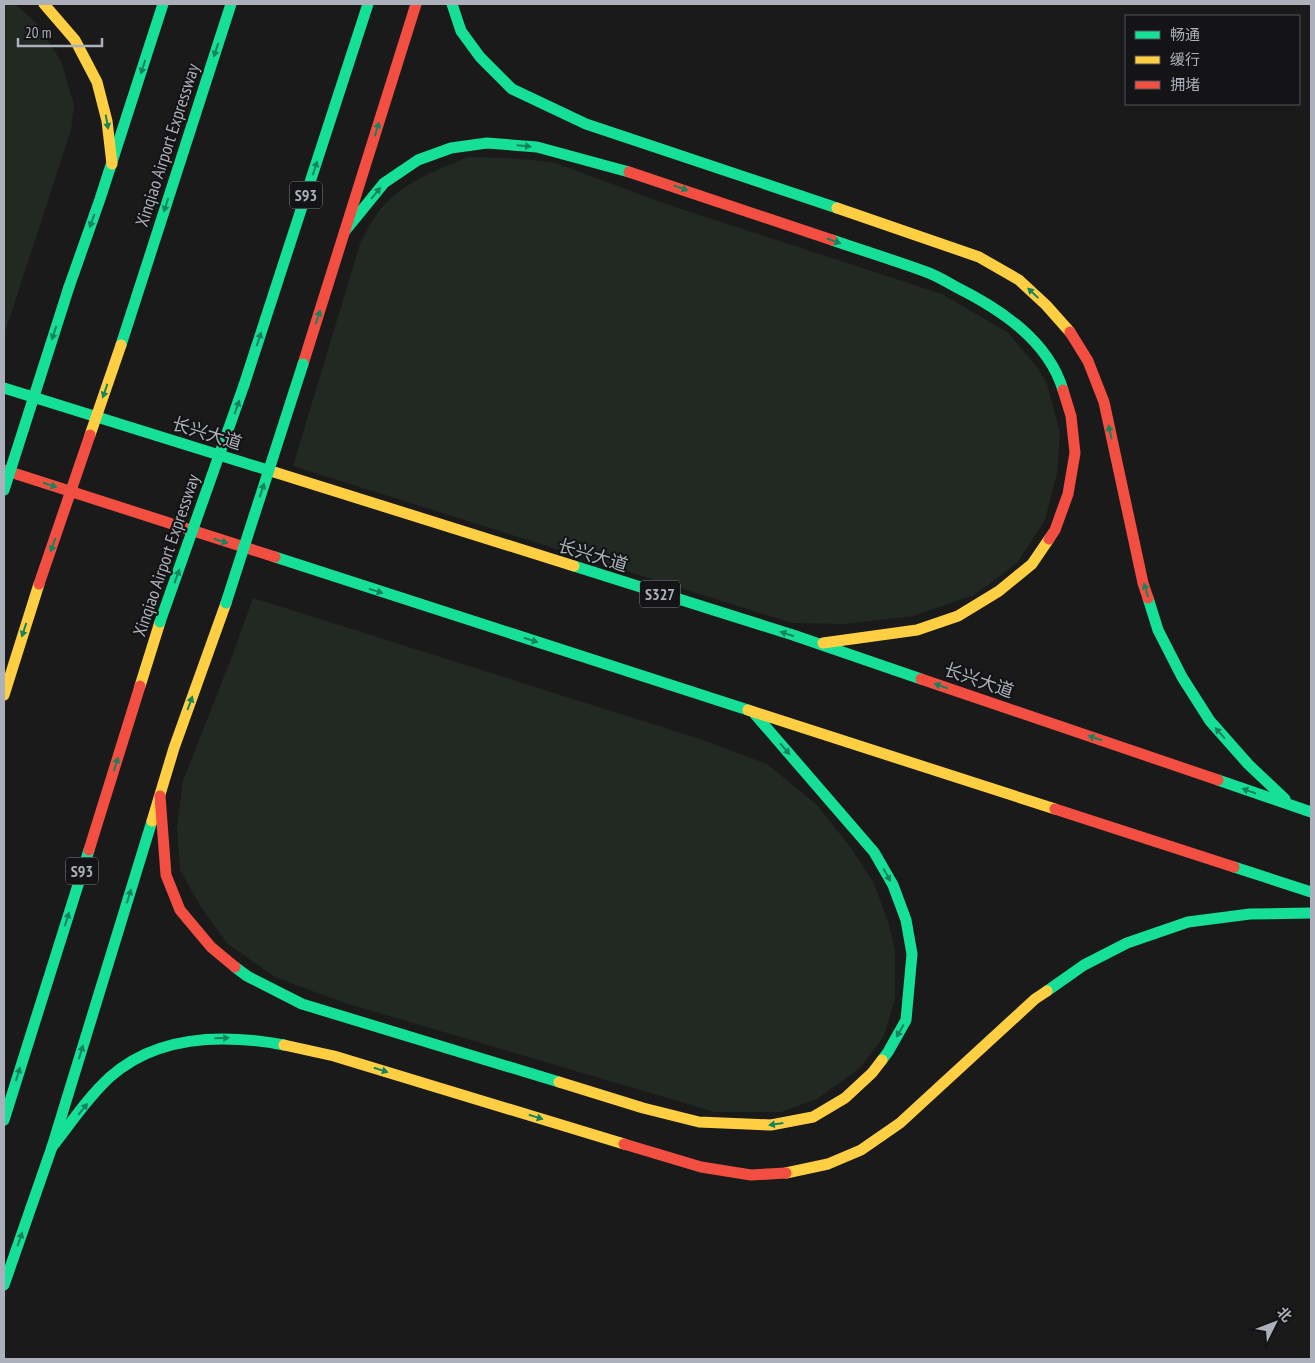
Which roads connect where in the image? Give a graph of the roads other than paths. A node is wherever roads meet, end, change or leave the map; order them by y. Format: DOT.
graph roads {
  1 [pos="44,4"];
  2 [pos="163,4"];
  3 [pos="231,4"];
  4 [pos="368,4"];
  5 [pos="416,4"];
  6 [pos="452,4"];
  7 [pos="112,164"];
  8 [pos="345,231"];
  9 [pos="4,388"];
  10 [pos="4,470"];
  11 [pos="4,490"];
  12 [pos="818,644"];
  13 [pos="4,695"];
  14 [pos="753,712"];
  15 [pos="160,795"];
  16 [pos="1291,805"];
  17 [pos="1311,812"];
  18 [pos="1311,892"];
  19 [pos="1311,913"];
  20 [pos="4,1120"];
  21 [pos="52,1146"];
  22 [pos="4,1286"];
  1 -- 7 [label="main road, one-way"];
  2 -- 7 [label="main road, one-way"];
  3 -- 13 [label="main road, Xinqiao Airport Expressway, one-way, bridge"];
  20 -- 4 [label="main road, Xinqiao Airport Expressway / S93, one-way, bridge"];
  8 -- 5 [label="main road, one-way"];
  16 -- 6 [label="main road, one-way"];
  7 -- 11 [label="main road, one-way, bridge"];
  8 -- 12 [label="main road, one-way"];
  15 -- 8 [label="main road, one-way, bridge"];
  12 -- 9 [label="main road, 长兴大道 / S327, one-way"];
  10 -- 14 [label="main road, one-way"];
  16 -- 12 [label="main road, 长兴大道 / S327, one-way"];
  14 -- 15 [label="main road, one-way"];
  14 -- 18 [label="main road"];
  21 -- 15 [label="main road, one-way"];
  16 -- 17 [label="main road, 长兴大道 / S327"];
  21 -- 19 [label="main road, one-way"];
  22 -- 21 [label="main road, one-way"];
}
